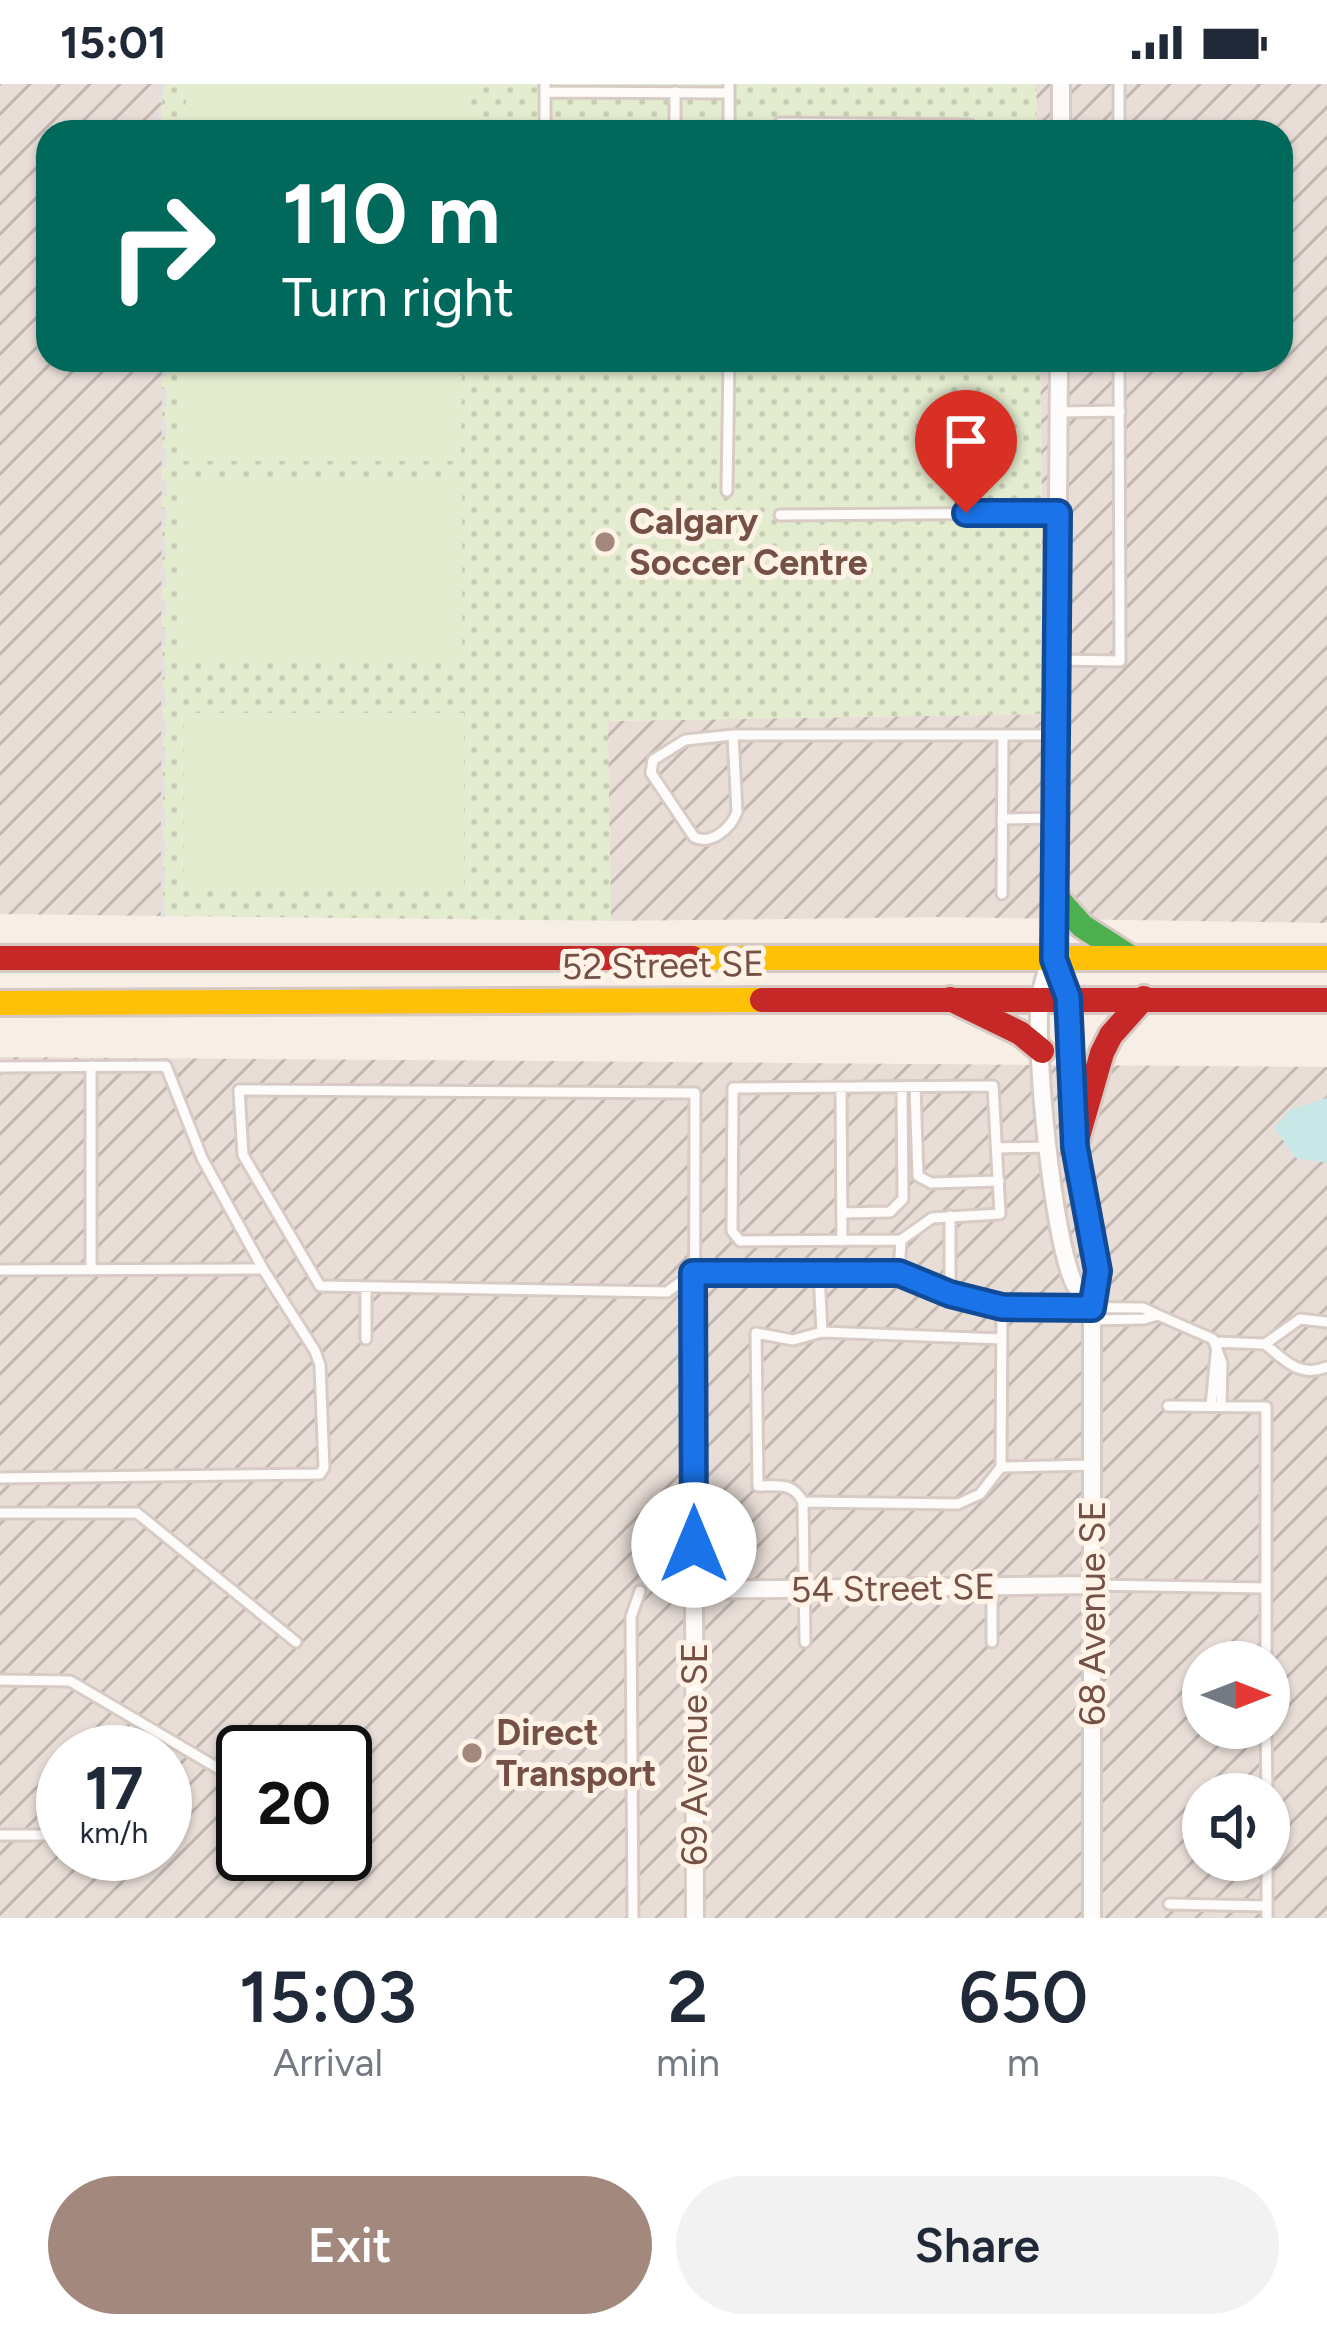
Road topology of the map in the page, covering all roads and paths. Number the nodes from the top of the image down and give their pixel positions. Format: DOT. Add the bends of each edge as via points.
graph roads {
  1 [pos="1061,84"];
  2 [pos="1118,84"];
  3 [pos="545,88"];
  4 [pos="729,88"];
  5 [pos="675,92"];
  6 [pos="544,120"];
  7 [pos="675,120"];
  8 [pos="729,120"];
  9 [pos="1061,120"];
  10 [pos="1118,120"];
  11 [pos="729,372"];
  12 [pos="1059,372"];
  13 [pos="1119,372"];
  14 [pos="1120,411"];
  15 [pos="1059,412"];
  16 [pos="727,491"];
  17 [pos="1058,513"];
  18 [pos="779,515"];
  19 [pos="1057,660"];
  20 [pos="1003,735"];
  21 [pos="1058,735"];
  22 [pos="733,736"];
  23 [pos="1057,818"];
  24 [pos="1002,819"];
  25 [pos="1002,894"];
  26 [pos="1056,897"];
  27 [pos="0,958"];
  28 [pos="1132,958"];
  29 [pos="1327,958"];
  30 [pos="1054,959"];
  31 [pos="1040,996"];
  32 [pos="1068,997"];
  33 [pos="948,998"];
  34 [pos="1144,998"];
  35 [pos="1327,1000"];
  36 [pos="0,1004"];
  37 [pos="1042,1051"];
  38 [pos="91,1066"];
  39 [pos="0,1067"];
  40 [pos="841,1087"];
  41 [pos="902,1087"];
  42 [pos="915,1087"];
  43 [pos="1048,1147"];
  44 [pos="1075,1147"];
  45 [pos="997,1148"];
  46 [pos="999,1181"];
  47 [pos="842,1213"];
  48 [pos="950,1216"];
  49 [pos="842,1240"];
  50 [pos="901,1240"];
  51 [pos="263,1269"];
  52 [pos="0,1270"];
  53 [pos="91,1270"];
  54 [pos="693,1273"];
  55 [pos="819,1273"];
  56 [pos="899,1273"];
  57 [pos="366,1287"];
  58 [pos="950,1294"];
  59 [pos="1002,1307"];
  60 [pos="1092,1314"];
  61 [pos="1327,1322"];
  62 [pos="822,1332"];
  63 [pos="366,1339"];
  64 [pos="1001,1339"];
  65 [pos="1216,1344"];
  66 [pos="1264,1344"];
  67 [pos="1327,1367"];
  68 [pos="1168,1406"];
  69 [pos="1216,1406"];
  70 [pos="1092,1465"];
  71 [pos="1001,1467"];
  72 [pos="0,1478"];
  73 [pos="803,1502"];
  74 [pos="0,1513"];
  75 [pos="1092,1585"];
  76 [pos="992,1586"];
  77 [pos="1266,1588"];
  78 [pos="806,1589"];
  79 [pos="694,1590"];
  80 [pos="640,1591"];
  81 [pos="1266,1641"];
  82 [pos="296,1642"];
  83 [pos="806,1642"];
  84 [pos="992,1642"];
  85 [pos="0,1680"];
  86 [pos="216,1767"];
  87 [pos="0,1835"];
  88 [pos="36,1835"];
  89 [pos="1267,1881"];
  90 [pos="1169,1904"];
  91 [pos="1267,1912"];
  92 [pos="633,1918"];
  93 [pos="694,1918"];
  94 [pos="1092,1918"];
  1 -- 9 [label="street"];
  2 -- 10 [label="lane"];
  3 -- 5 [label="lane"];
  3 -- 6 [label="lane"];
  4 -- 5 [label="lane"];
  4 -- 8 [label="lane"];
  5 -- 7 [label="lane"];
  11 -- 16 [label="lane"];
  12 -- 15 [label="street, 68 Avenue SE"];
  13 -- 14 [label="lane"];
  14 -- 15 [label="lane"];
  14 -- 19 [label="lane" via="1120,661"];
  15 -- 17 [label="street, 68 Avenue SE"];
  17 -- 18 [label="lane"];
  17 -- 19 [label="street, 68 Avenue SE"];
  19 -- 21 [label="street, 68 Avenue SE"];
  20 -- 21 [label="lane"];
  20 -- 22 [label="lane"];
  20 -- 24 [label="lane"];
  21 -- 23 [label="street, 68 Avenue SE"];
  22 -- 22 [label="lane" via="685,740 650,766 702,841 737,812"];
  23 -- 24 [label="lane"];
  23 -- 26 [label="street, 68 Avenue SE"];
  24 -- 25 [label="lane"];
  26 -- 28 [label="main road" via="1082,926"];
  26 -- 30 [label="street, 68 Avenue SE"];
  27 -- 30 [label="main road, 52 Street SE"];
  28 -- 29 [label="main road, 52 Street SE"];
  28 -- 30 [label="main road, 52 Street SE"];
  30 -- 31 [label="street, 68 Avenue SE"];
  30 -- 32 [label="street, 68 Avenue SE"];
  31 -- 32 [label="main road, 52 Street SE"];
  31 -- 33 [label="main road, 52 Street SE"];
  31 -- 37 [label="street, 68 Avenue SE"];
  32 -- 34 [label="main road, 52 Street SE"];
  32 -- 44 [label="street, 68 Avenue SE"];
  33 -- 36 [label="main road, 52 Street SE"];
  33 -- 37 [label="main road" via="1018,1028"];
  34 -- 35 [label="main road, 52 Street SE"];
  34 -- 44 [label="main road" via="1102,1053"];
  37 -- 43 [label="street, 68 Avenue SE"];
  38 -- 39 [label="lane"];
  38 -- 51 [label="lane" via="166,1066 202,1158"];
  38 -- 53 [label="lane"];
  40 -- 41 [label="lane"];
  40 -- 47 [label="lane"];
  40 -- 49 [label="lane" via="733,1088 732,1231 740,1241"];
  41 -- 42 [label="lane"];
  41 -- 47 [label="lane" via="903,1199 890,1212"];
  42 -- 45 [label="lane" via="994,1086"];
  42 -- 46 [label="lane" via="918,1177"];
  43 -- 45 [label="lane"];
  43 -- 60 [label="street, 68 Avenue SE" via="1073,1282"];
  44 -- 60 [label="street, 68 Avenue SE" via="1098,1271"];
  45 -- 46 [label="lane"];
  46 -- 48 [label="lane" via="1000,1214"];
  47 -- 49 [label="lane"];
  48 -- 50 [label="lane" via="932,1218"];
  48 -- 58 [label="lane"];
  49 -- 50 [label="lane"];
  50 -- 56 [label="lane"];
  51 -- 53 [label="lane"];
  51 -- 72 [label="lane" via="320,1366 320,1474"];
  52 -- 53 [label="lane"];
  54 -- 55 [label="lane"];
  54 -- 57 [label="lane" via="667,1292"];
  54 -- 57 [label="lane" via="695,1093 239,1090 243,1155 320,1286"];
  54 -- 79 [label="lane"];
  55 -- 56 [label="lane"];
  55 -- 62 [label="lane"];
  56 -- 58 [label="lane"];
  57 -- 63 [label="lane"];
  58 -- 59 [label="lane"];
  59 -- 60 [label="lane"];
  59 -- 64 [label="lane"];
  60 -- 65 [label="lane" via="1143,1308"];
  60 -- 70 [label="street, 68 Avenue SE"];
  61 -- 66 [label="lane" via="1300,1319"];
  62 -- 64 [label="lane"];
  62 -- 73 [label="lane" via="793,1340 756,1333 758,1486 787,1486"];
  64 -- 71 [label="lane"];
  65 -- 66 [label="lane"];
  65 -- 69 [label="lane"];
  66 -- 67 [label="lane" via="1307,1372"];
  68 -- 69 [label="lane"];
  69 -- 77 [label="lane" via="1266,1407"];
  70 -- 71 [label="lane"];
  70 -- 75 [label="street, 68 Avenue SE"];
  71 -- 73 [label="lane" via="980,1494 958,1504"];
  73 -- 78 [label="lane"];
  74 -- 82 [label="lane" via="137,1514"];
  75 -- 76 [label="street, 54 Street SE"];
  75 -- 77 [label="lane"];
  75 -- 94 [label="street, 68 Avenue SE"];
  76 -- 78 [label="street, 54 Street SE"];
  76 -- 84 [label="lane"];
  77 -- 81 [label="lane"];
  78 -- 79 [label="street, 54 Street SE"];
  78 -- 83 [label="lane"];
  79 -- 93 [label="street, 69 Avenue SE"];
  80 -- 92 [label="lane" via="631,1617"];
  85 -- 86 [label="lane" via="70,1681"];
  87 -- 88 [label="lane"];
  89 -- 91 [label="lane"];
  90 -- 91 [label="lane"];
}
